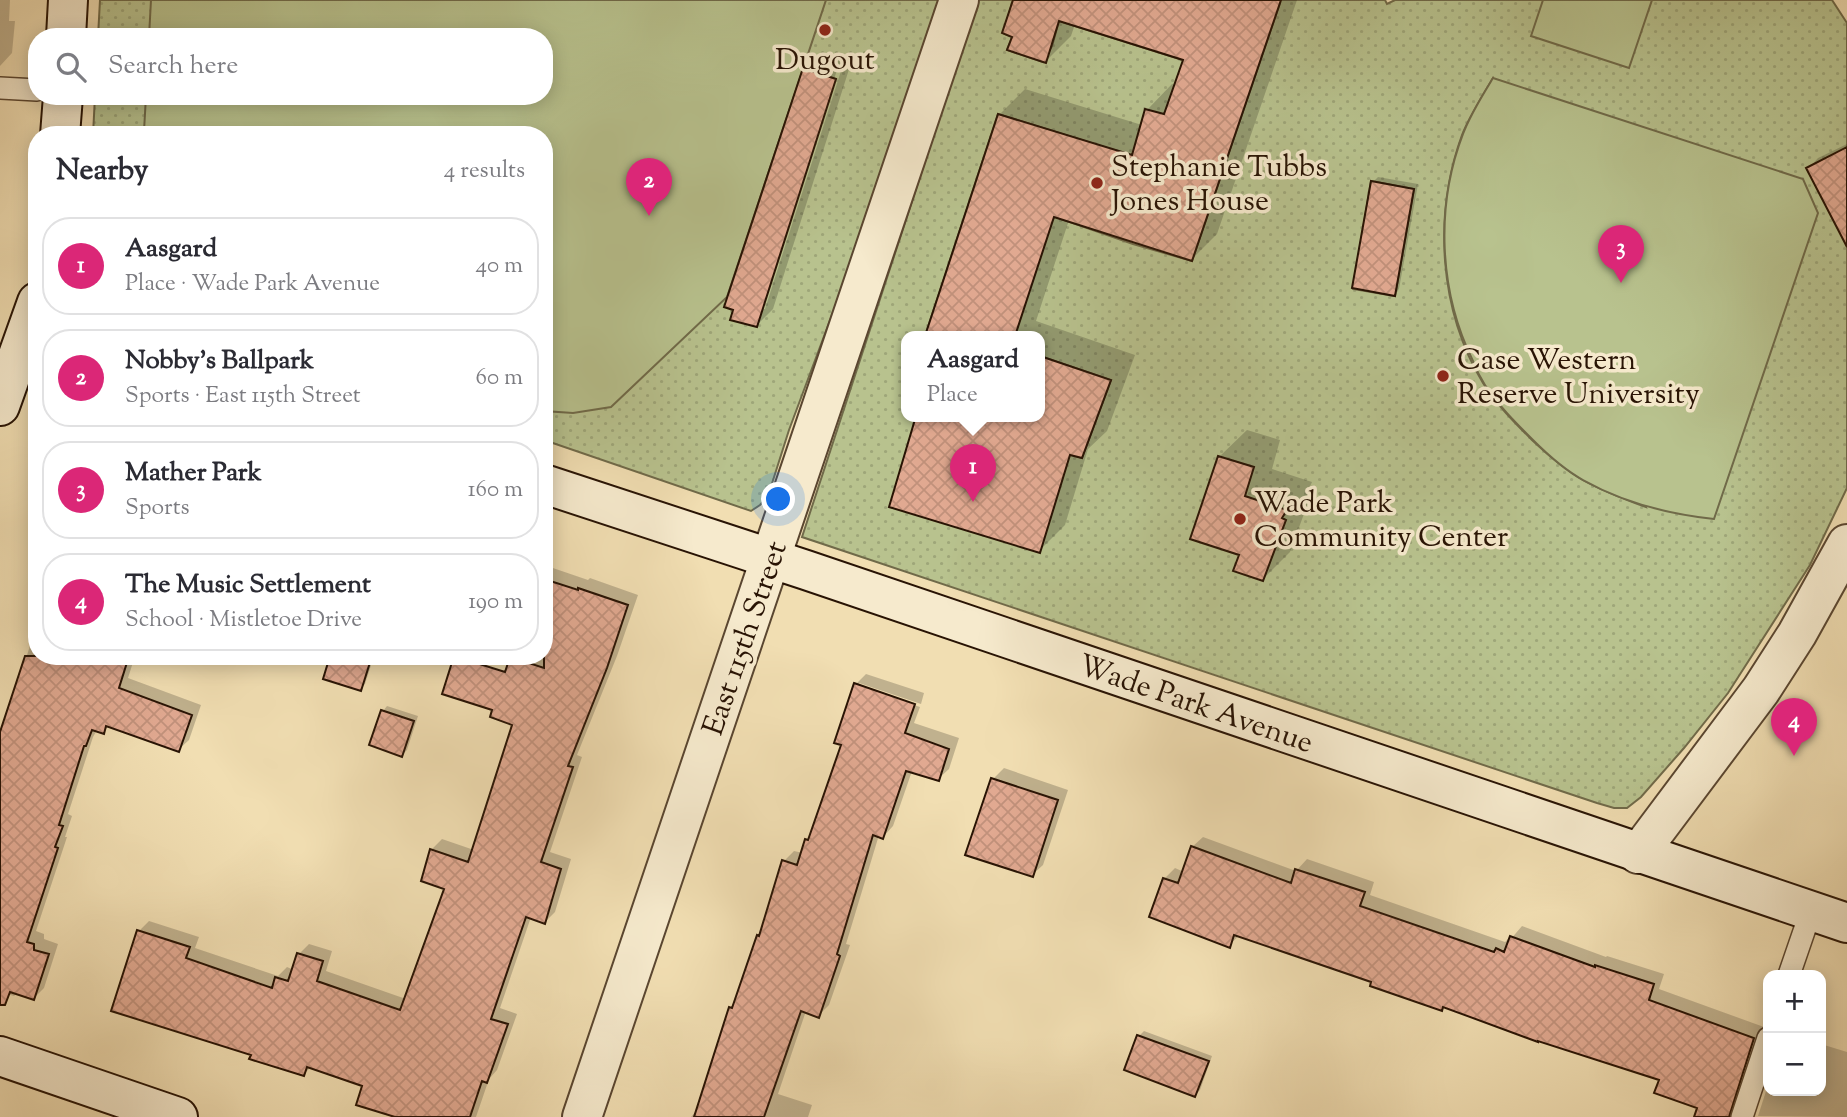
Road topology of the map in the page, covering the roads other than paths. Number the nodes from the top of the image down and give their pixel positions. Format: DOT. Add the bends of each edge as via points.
graph roads {
  1 [pos="68,0"];
  2 [pos="959,0"];
  3 [pos="66,28"];
  4 [pos="0,88"];
  5 [pos="28,90"];
  6 [pos="62,105"];
  7 [pos="61,126"];
  8 [pos="28,331"];
  9 [pos="0,406"];
  10 [pos="553,487"];
  11 [pos="1847,544"];
  12 [pos="770,558"];
  13 [pos="1639,854"];
  14 [pos="1811,911"];
  15 [pos="1847,923"];
  16 [pos="1791,970"];
  17 [pos="1763,1053"];
  18 [pos="0,1056"];
  19 [pos="115,1107"];
  20 [pos="178,1117"];
  21 [pos="582,1117"];
  22 [pos="1742,1117"];
  1 -- 3 [label="street"];
  2 -- 12 [label="street, East 115th Street"];
  4 -- 5 [label="lane"];
  6 -- 7 [label="street"];
  8 -- 9 [label="street"];
  10 -- 12 [label="street, Wade Park Avenue"];
  11 -- 13 [label="street" via="1768,680"];
  12 -- 13 [label="street, Wade Park Avenue"];
  12 -- 21 [label="street, East 115th Street"];
  13 -- 14 [label="street, Wade Park Avenue"];
  14 -- 15 [label="street, Wade Park Avenue"];
  14 -- 16 [label="lane"];
  17 -- 22 [label="lane"];
  18 -- 19 [label="street"];
  19 -- 20 [label="street"];
}
